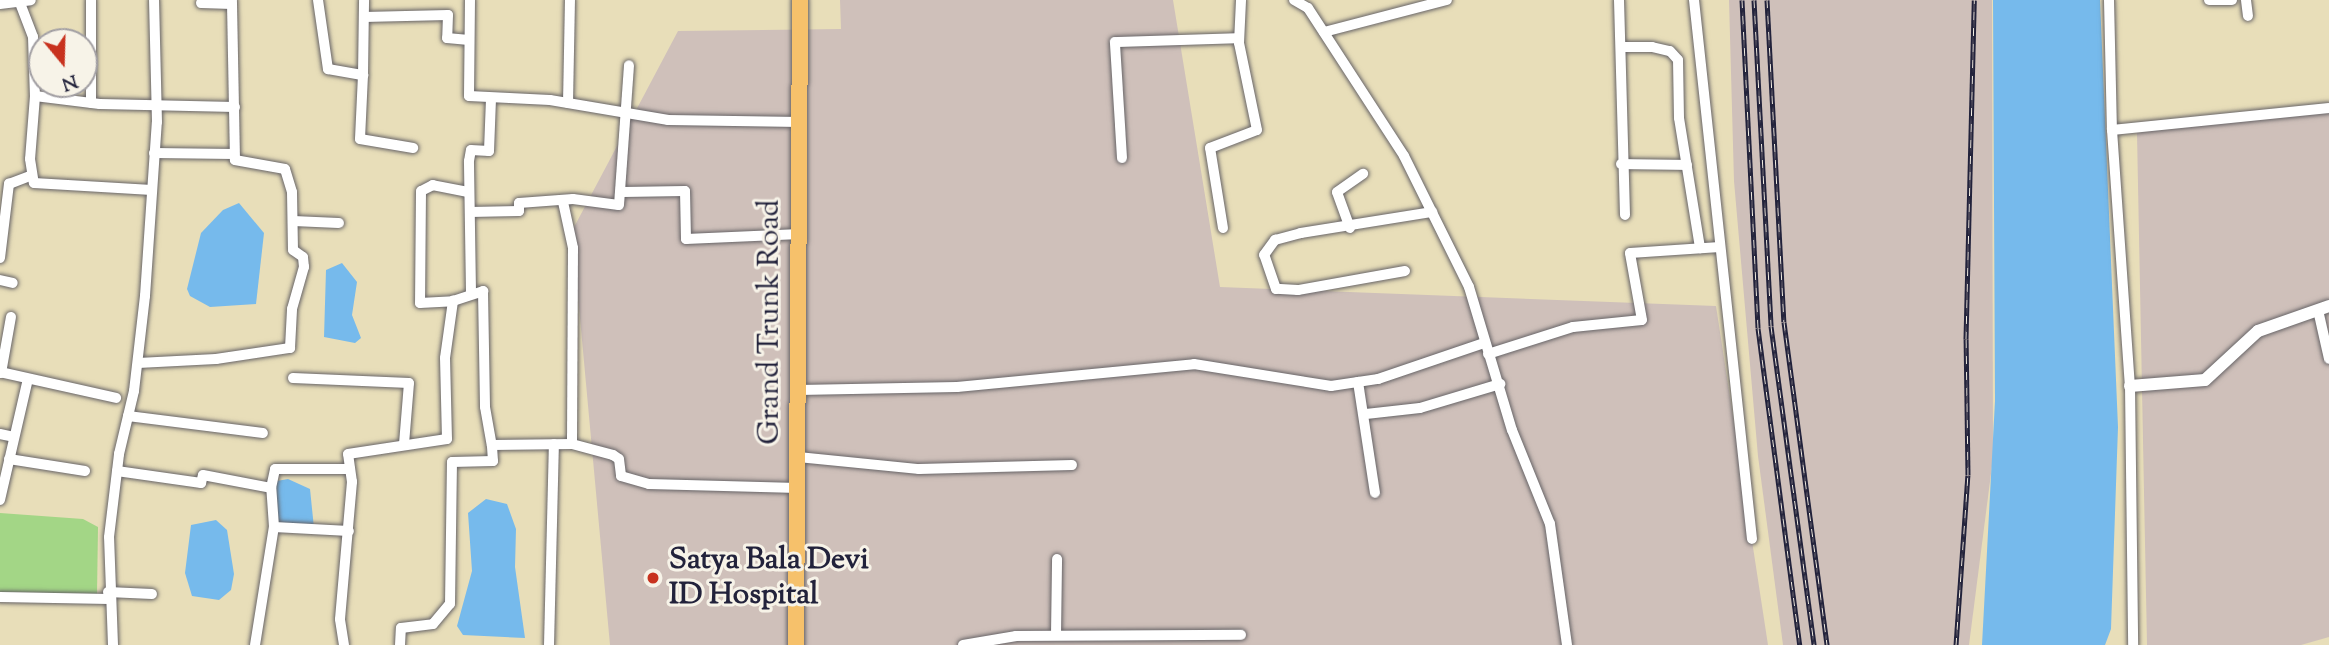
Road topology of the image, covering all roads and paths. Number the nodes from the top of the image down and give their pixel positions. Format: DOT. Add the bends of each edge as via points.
graph roads {
  1 [pos="91,0"];
  2 [pos="154,0"];
  3 [pos="318,0"];
  4 [pos="364,0"];
  5 [pos="470,0"];
  6 [pos="570,0"];
  7 [pos="800,0"];
  8 [pos="1241,0"];
  9 [pos="1294,0"];
  10 [pos="1447,0"];
  11 [pos="1619,0"];
  12 [pos="1694,0"];
  13 [pos="2109,0"];
  14 [pos="2208,0"];
  15 [pos="2232,0"];
  16 [pos="2246,0"];
  17 [pos="26,1"];
  18 [pos="232,2"];
  19 [pos="201,3"];
  20 [pos="0,4"];
  21 [pos="2248,16"];
  22 [pos="364,17"];
  23 [pos="31,28"];
  24 [pos="1324,32"];
  25 [pos="1239,38"];
  26 [pos="469,40"];
  27 [pos="1621,47"];
  28 [pos="629,65"];
  29 [pos="363,75"];
  30 [pos="35,98"];
  31 [pos="51,98"];
  32 [pos="491,98"];
  33 [pos="156,102"];
  34 [pos="91,103"];
  35 [pos="568,103"];
  36 [pos="235,107"];
  37 [pos="2329,108"];
  38 [pos="625,114"];
  39 [pos="800,122"];
  40 [pos="2112,130"];
  41 [pos="413,148"];
  42 [pos="154,153"];
  43 [pos="234,154"];
  44 [pos="1122,158"];
  45 [pos="1621,164"];
  46 [pos="1687,165"];
  47 [pos="1363,174"];
  48 [pos="30,176"];
  49 [pos="152,190"];
  50 [pos="468,192"];
  51 [pos="623,192"];
  52 [pos="563,202"];
  53 [pos="470,212"];
  54 [pos="1432,212"];
  55 [pos="1625,215"];
  56 [pos="293,222"];
  57 [pos="338,223"];
  58 [pos="1223,228"];
  59 [pos="1350,228"];
  60 [pos="800,234"];
  61 [pos="1720,247"];
  62 [pos="1700,248"];
  63 [pos="0,258"];
  64 [pos="1405,271"];
  65 [pos="0,280"];
  66 [pos="13,283"];
  67 [pos="471,292"];
  68 [pos="453,301"];
  69 [pos="2324,308"];
  70 [pos="11,317"];
  71 [pos="1486,349"];
  72 [pos="2329,359"];
  73 [pos="138,363"];
  74 [pos="1,372"];
  75 [pos="293,378"];
  76 [pos="28,379"];
  77 [pos="1358,382"];
  78 [pos="1500,384"];
  79 [pos="2130,386"];
  80 [pos="799,390"];
  81 [pos="117,398"];
  82 [pos="1366,414"];
  83 [pos="128,416"];
  84 [pos="263,433"];
  85 [pos="0,434"];
  86 [pos="14,437"];
  87 [pos="404,444"];
  88 [pos="554,444"];
  89 [pos="572,444"];
  90 [pos="492,445"];
  91 [pos="798,457"];
  92 [pos="9,459"];
  93 [pos="1072,466"];
  94 [pos="350,469"];
  95 [pos="85,471"];
  96 [pos="117,471"];
  97 [pos="271,488"];
  98 [pos="798,488"];
  99 [pos="1375,493"];
  100 [pos="0,500"];
  101 [pos="274,527"];
  102 [pos="349,531"];
  103 [pos="1752,539"];
  104 [pos="1057,559"];
  105 [pos="152,594"];
  106 [pos="109,595"];
  107 [pos="0,597"];
  108 [pos="1056,635"];
  109 [pos="1241,635"];
  110 [pos="1032,640"];
  111 [pos="113,645"];
  112 [pos="255,645"];
  113 [pos="344,645"];
  114 [pos="400,645"];
  115 [pos="549,645"];
  116 [pos="796,645"];
  117 [pos="963,645"];
  118 [pos="1567,645"];
  119 [pos="2133,645"];
  1 -- 34 [label="street"];
  2 -- 33 [label="street"];
  3 -- 29 [label="street" via="328,69"];
  4 -- 22 [label="street"];
  5 -- 26 [label="street"];
  6 -- 35 [label="street"];
  7 -- 39 [label="main road, Grand Trunk Road"];
  8 -- 25 [label="street"];
  9 -- 24 [label="street" via="1308,8"];
  10 -- 24 [label="street"];
  11 -- 27 [label="street"];
  12 -- 61 [label="street"];
  13 -- 40 [label="street"];
  14 -- 15 [label="street"];
  16 -- 21 [label="street"];
  17 -- 20 [label="street"];
  17 -- 23 [label="street"];
  18 -- 19 [label="street"];
  18 -- 36 [label="street"];
  22 -- 26 [label="street" via="448,15 447,38"];
  22 -- 29 [label="street"];
  24 -- 54 [label="street" via="1405,156"];
  25 -- 44 [label="street" via="1115,42"];
  25 -- 58 [label="street" via="1257,130 1210,148"];
  26 -- 32 [label="street" via="469,96"];
  27 -- 45 [label="street"];
  27 -- 46 [label="street" via="1670,51 1678,60 1679,118"];
  28 -- 38 [label="street"];
  29 -- 41 [label="street" via="360,139"];
  30 -- 48 [label="street"];
  31 -- 34 [label="street"];
  32 -- 35 [label="street"];
  32 -- 50 [label="street" via="489,150 471,150"];
  33 -- 34 [label="street"];
  33 -- 36 [label="street"];
  33 -- 42 [label="street"];
  35 -- 38 [label="street"];
  36 -- 43 [label="street"];
  37 -- 40 [label="street"];
  38 -- 39 [label="street" via="668,120"];
  38 -- 51 [label="street"];
  39 -- 60 [label="main road, Grand Trunk Road"];
  40 -- 79 [label="street"];
  42 -- 43 [label="street"];
  42 -- 49 [label="street"];
  43 -- 56 [label="street" via="242,164 285,169"];
  45 -- 46 [label="street"];
  45 -- 55 [label="street"];
  46 -- 62 [label="street"];
  47 -- 59 [label="street" via="1337,192"];
  48 -- 49 [label="street" via="43,185"];
  48 -- 63 [label="street" via="9,184"];
  49 -- 73 [label="street"];
  50 -- 53 [label="street"];
  50 -- 68 [label="street" via="433,185 421,191 420,303"];
  51 -- 52 [label="street" via="619,205"];
  51 -- 60 [label="street" via="685,191 686,239"];
  52 -- 53 [label="street" via="519,203 519,211"];
  52 -- 89 [label="street" via="573,248"];
  53 -- 67 [label="street"];
  54 -- 59 [label="street"];
  54 -- 71 [label="street" via="1469,287"];
  56 -- 57 [label="street"];
  56 -- 73 [label="street" via="293,250 303,257 304,267 292,309 290,348 216,359"];
  59 -- 64 [label="street" via="1275,240 1264,256 1276,289 1298,290"];
  60 -- 80 [label="main road, Grand Trunk Road"];
  61 -- 62 [label="street"];
  61 -- 103 [label="street"];
  62 -- 71 [label="street" via="1630,253 1642,320 1573,327"];
  65 -- 66 [label="street"];
  67 -- 68 [label="street"];
  67 -- 90 [label="street" via="483,291 485,407"];
  68 -- 87 [label="street" via="444,358 447,439"];
  69 -- 72 [label="street"];
  69 -- 79 [label="street" via="2258,331 2206,380"];
  70 -- 74 [label="street"];
  71 -- 77 [label="street"];
  71 -- 78 [label="street"];
  73 -- 83 [label="street"];
  74 -- 76 [label="street"];
  75 -- 87 [label="street" via="409,383"];
  76 -- 81 [label="street"];
  76 -- 86 [label="street"];
  77 -- 80 [label="street" via="1331,386 1195,364 957,387"];
  77 -- 82 [label="street"];
  78 -- 82 [label="street" via="1420,408"];
  78 -- 118 [label="street" via="1512,429 1550,524"];
  79 -- 119 [label="street"];
  80 -- 91 [label="main road, Grand Trunk Road"];
  82 -- 99 [label="street"];
  83 -- 84 [label="street"];
  83 -- 96 [label="street"];
  85 -- 86 [label="street"];
  86 -- 92 [label="street"];
  87 -- 94 [label="street" via="350,452"];
  88 -- 89 [label="street"];
  88 -- 90 [label="street"];
  88 -- 115 [label="street"];
  89 -- 98 [label="street" via="613,455 627,480"];
  90 -- 114 [label="street" via="493,461 452,462 450,604 433,624 401,628"];
  91 -- 93 [label="street" via="919,469"];
  91 -- 98 [label="main road, Grand Trunk Road"];
  92 -- 95 [label="street"];
  92 -- 100 [label="street"];
  94 -- 97 [label="street" via="275,469"];
  94 -- 102 [label="street"];
  96 -- 97 [label="street" via="201,483 203,475"];
  96 -- 106 [label="street" via="109,537"];
  97 -- 101 [label="street"];
  98 -- 116 [label="main road, Grand Trunk Road"];
  101 -- 102 [label="street"];
  101 -- 112 [label="street"];
  102 -- 113 [label="street" via="340,619"];
  104 -- 108 [label="street"];
  105 -- 106 [label="street"];
  106 -- 107 [label="street"];
  106 -- 111 [label="street"];
  108 -- 109 [label="street" via="1128,639"];
  108 -- 110 [label="street"];
  110 -- 117 [label="street"];
}
